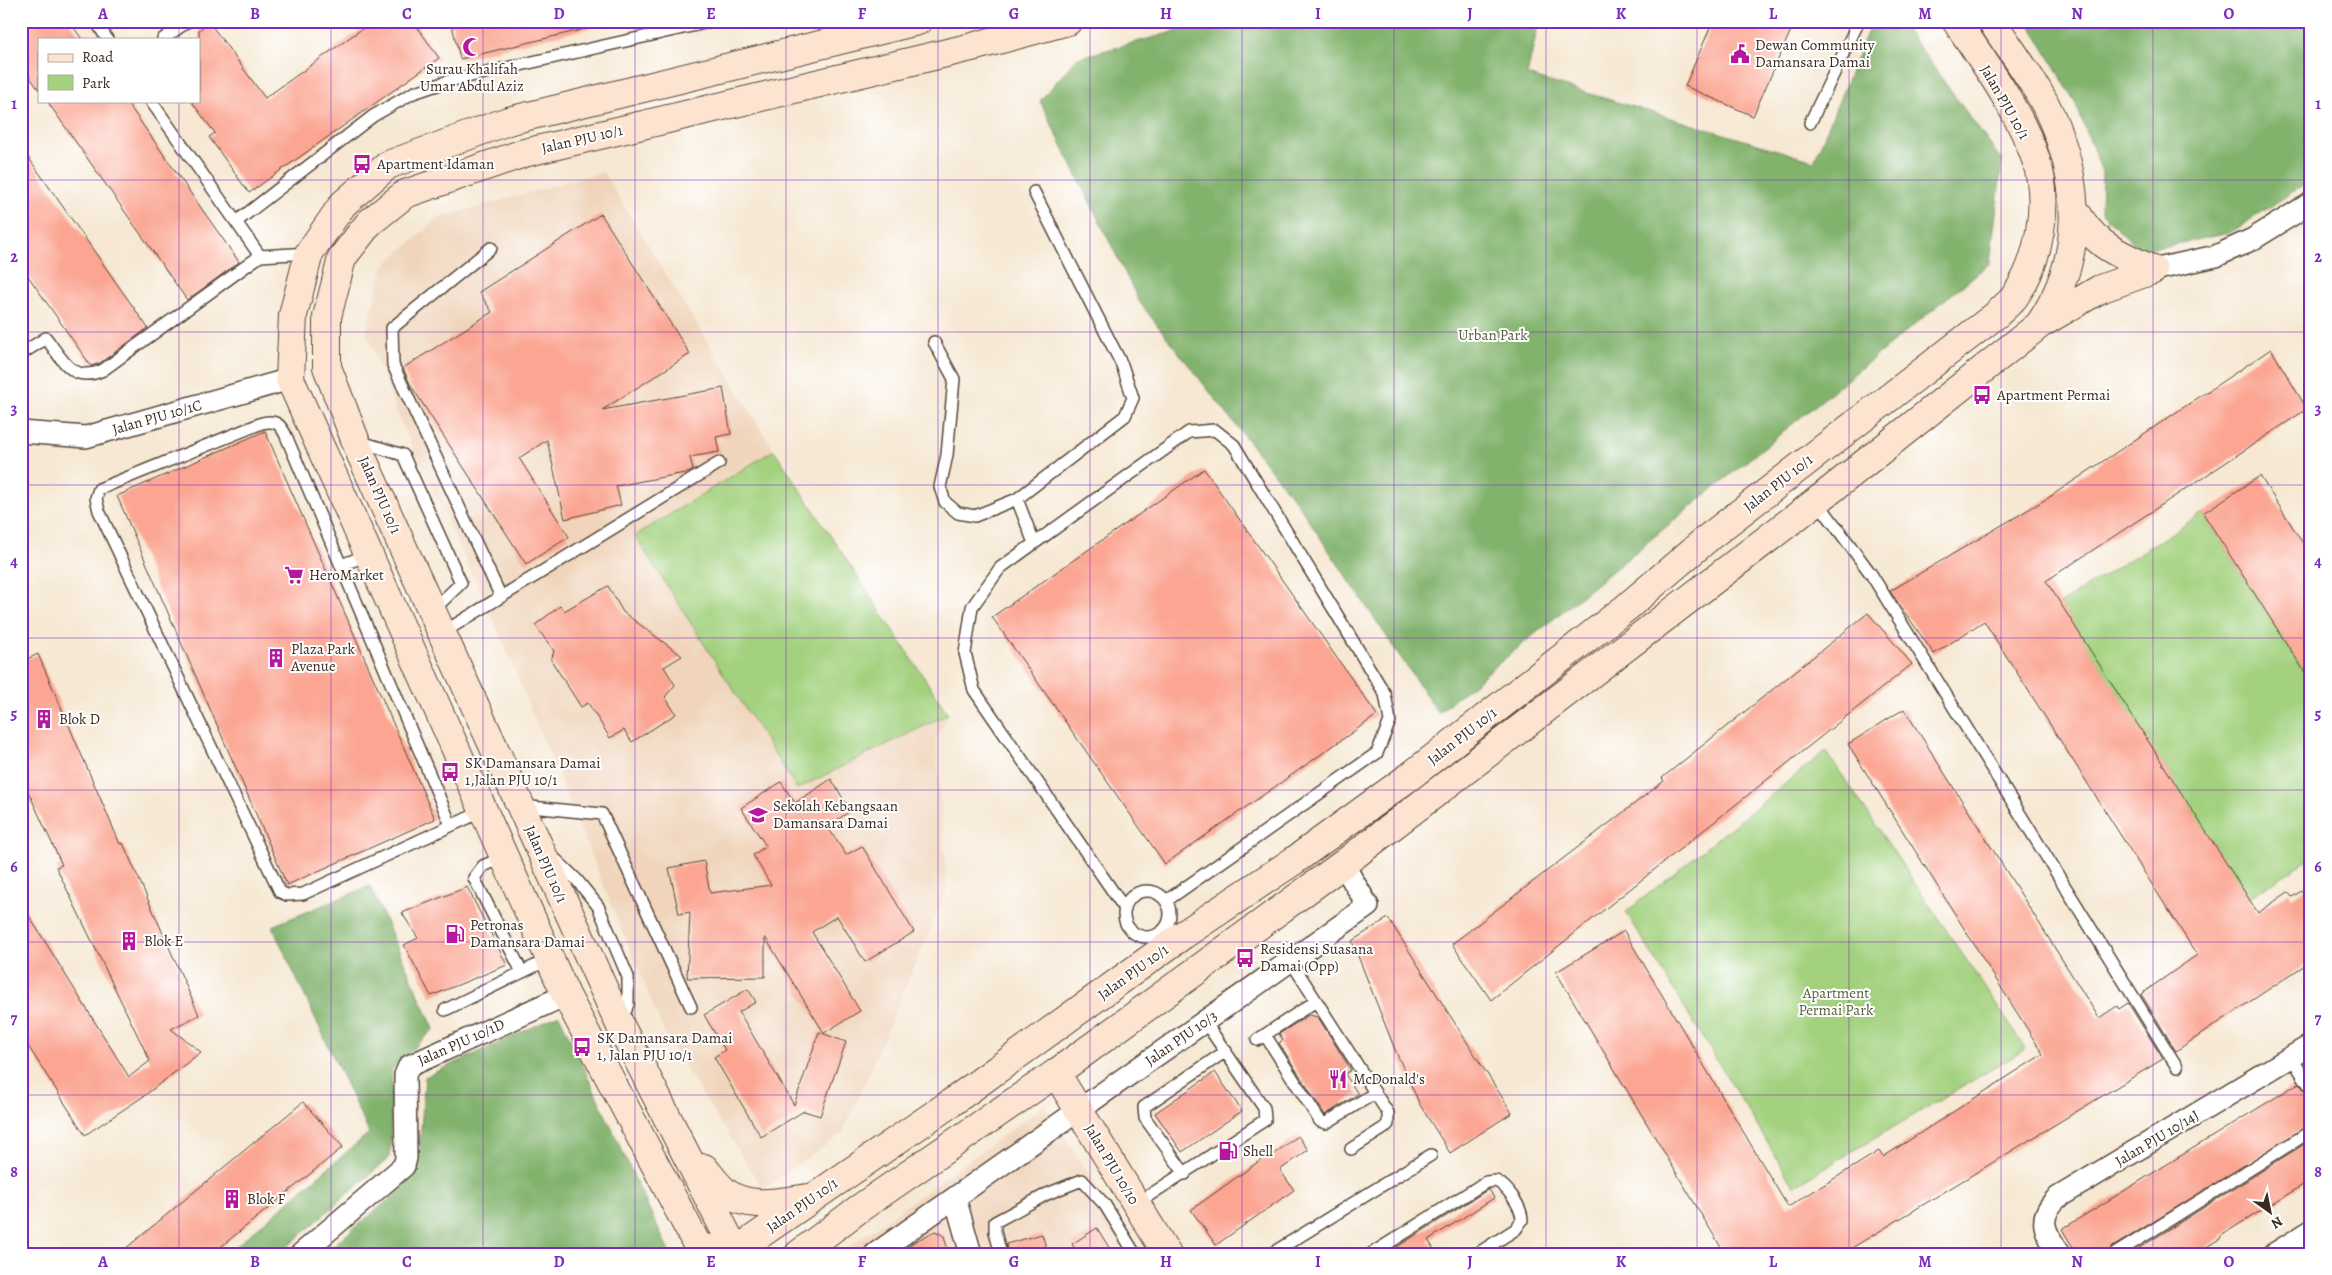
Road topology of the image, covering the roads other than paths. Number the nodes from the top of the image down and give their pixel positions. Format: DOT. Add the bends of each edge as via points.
graph roads {
  1 [pos="96,21"];
  2 [pos="188,21"];
  3 [pos="714,21"];
  4 [pos="918,21"];
  5 [pos="1068,21"];
  6 [pos="1859,21"];
  7 [pos="1992,21"];
  8 [pos="1958,24"];
  9 [pos="106,38"];
  10 [pos="163,38"];
  11 [pos="641,88"];
  12 [pos="748,100"];
  13 [pos="152,102"];
  14 [pos="2048,111"];
  15 [pos="1810,123"];
  16 [pos="1034,192"];
  17 [pos="2311,203"];
  18 [pos="2075,210"];
  19 [pos="236,222"];
  20 [pos="491,248"];
  21 [pos="309,253"];
  22 [pos="260,256"];
  23 [pos="2153,270"];
  24 [pos="2039,325"];
  25 [pos="934,342"];
  26 [pos="21,354"];
  27 [pos="290,379"];
  28 [pos="21,432"];
  29 [pos="356,441"];
  30 [pos="719,463"];
  31 [pos="1017,499"];
  32 [pos="1817,501"];
  33 [pos="1034,543"];
  34 [pos="368,555"];
  35 [pos="341,566"];
  36 [pos="501,597"];
  37 [pos="1628,607"];
  38 [pos="437,622"];
  39 [pos="520,805"];
  40 [pos="483,811"];
  41 [pos="451,825"];
  42 [pos="534,838"];
  43 [pos="504,856"];
  44 [pos="1343,864"];
  45 [pos="1166,901"];
  46 [pos="1125,909"];
  47 [pos="574,925"];
  48 [pos="1177,925"];
  49 [pos="1136,934"];
  50 [pos="549,959"];
  51 [pos="1152,959"];
  52 [pos="1290,960"];
  53 [pos="522,972"];
  54 [pos="566,995"];
  55 [pos="1316,1002"];
  56 [pos="691,1007"];
  57 [pos="445,1010"];
  58 [pos="1205,1022"];
  59 [pos="621,1027"];
  60 [pos="2311,1045"];
  61 [pos="1226,1051"];
  62 [pos="2291,1057"];
  63 [pos="2177,1067"];
  64 [pos="1056,1073"];
  65 [pos="2311,1088"];
  66 [pos="1375,1093"];
  67 [pos="948,1105"];
  68 [pos="1079,1110"];
  69 [pos="2311,1130"];
  70 [pos="683,1144"];
  71 [pos="1351,1149"];
  72 [pos="1431,1155"];
  73 [pos="1185,1174"];
  74 [pos="890,1188"];
  75 [pos="814,1198"];
  76 [pos="955,1198"];
  77 [pos="1136,1204"];
  78 [pos="2311,1231"];
  79 [pos="700,1250"];
  80 [pos="737,1252"];
  81 [pos="881,1252"];
  82 [pos="301,1254"];
  83 [pos="800,1254"];
  84 [pos="971,1254"];
  85 [pos="1001,1254"];
  86 [pos="1135,1254"];
  87 [pos="1167,1254"];
  88 [pos="1271,1254"];
  89 [pos="1371,1254"];
  90 [pos="1477,1254"];
  91 [pos="2060,1254"];
  92 [pos="2115,1254"];
  93 [pos="2274,1254"];
  1 -- 9 [label="lane"];
  2 -- 10 [label="lane"];
  3 -- 19 [label="lane" via="450,81 413,93 373,116"];
  4 -- 11 [label="street"];
  5 -- 12 [label="street, Jalan PJU 10/1"];
  6 -- 15 [label="lane"];
  7 -- 14 [label="street, Jalan PJU 10/1"];
  8 -- 14 [label="street"];
  8 -- 37 [label="street, Jalan PJU 10/1" via="2022,125 2037,161 2042,207 2039,243 2015,296 1996,315 1709,537"];
  11 -- 12 [label="street"];
  11 -- 21 [label="street" via="508,120 388,164 343,204"];
  12 -- 29 [label="street, Jalan PJU 10/1" via="524,153 406,194 369,223 342,258 327,317 327,367"];
  13 -- 19 [label="lane"];
  14 -- 18 [label="street, Jalan PJU 10/1" via="2064,154"];
  16 -- 31 [label="lane" via="1122,365 1133,398 1125,416"];
  17 -- 23 [label="street" via="2253,239 2216,256"];
  18 -- 23 [label="street" via="2084,228 2098,242"];
  18 -- 24 [label="street, Jalan PJU 10/1" via="2064,275 2054,303"];
  19 -- 22 [label="lane"];
  20 -- 36 [label="lane" via="392,328 393,366"];
  21 -- 22 [label="lane"];
  21 -- 27 [label="street" via="293,316"];
  22 -- 26 [label="lane" via="103,370 85,376 70,369 46,338"];
  23 -- 24 [label="street" via="2100,289"];
  24 -- 32 [label="street, Jalan PJU 10/1"];
  25 -- 31 [label="lane" via="954,379 947,455 940,486 945,502 958,513 975,516"];
  27 -- 28 [label="street, Jalan PJU 10/1C" via="86,438"];
  27 -- 34 [label="street"];
  29 -- 38 [label="street, Jalan PJU 10/1"];
  29 -- 38 [label="lane" via="404,455 461,583"];
  30 -- 36 [label="lane"];
  31 -- 33 [label="lane"];
  32 -- 37 [label="street" via="1799,503 1757,517"];
  32 -- 44 [label="street, Jalan PJU 10/1"];
  32 -- 63 [label="lane" via="1870,574"];
  33 -- 45 [label="lane" via="1189,432 1215,430 1234,445 1385,694 1390,721 1377,753"];
  33 -- 46 [label="lane" via="1000,568 972,607 966,653 974,690"];
  34 -- 35 [label="lane"];
  34 -- 40 [label="street"];
  35 -- 41 [label="lane"];
  35 -- 41 [label="lane" via="283,428 272,421 99,489 96,498 98,511 280,892 303,894"];
  36 -- 38 [label="lane"];
  37 -- 48 [label="street, Jalan PJU 10/1" via="1409,777 1295,860"];
  38 -- 39 [label="street, Jalan PJU 10/1"];
  39 -- 42 [label="street, Jalan PJU 10/1"];
  39 -- 56 [label="lane" via="602,814"];
  40 -- 41 [label="lane"];
  40 -- 43 [label="street"];
  42 -- 47 [label="street, Jalan PJU 10/1"];
  42 -- 59 [label="lane" via="598,906 628,977 628,1004"];
  43 -- 47 [label="street"];
  43 -- 50 [label="street"];
  43 -- 53 [label="lane" via="483,866 474,878"];
  44 -- 52 [label="street, Jalan PJU 10/3" via="1368,906"];
  44 -- 64 [label="street, Jalan PJU 10/1"];
  45 -- 46 [label="lane" via="1154,892 1140,892 1133,896"];
  45 -- 48 [label="lane"];
  46 -- 49 [label="lane" via="1126,924"];
  47 -- 59 [label="street, Jalan PJU 10/1"];
  48 -- 49 [label="lane" via="1151,937"];
  48 -- 51 [label="street, Jalan PJU 10/1"];
  49 -- 51 [label="lane"];
  50 -- 53 [label="lane"];
  50 -- 54 [label="street"];
  51 -- 67 [label="street, Jalan PJU 10/1"];
  52 -- 55 [label="lane"];
  52 -- 58 [label="street, Jalan PJU 10/3"];
  53 -- 57 [label="lane"];
  54 -- 79 [label="street"];
  54 -- 82 [label="street, Jalan PJU 10/1D" via="409,1066 405,1075 404,1166"];
  55 -- 66 [label="lane"];
  55 -- 66 [label="lane" via="1261,1038 1320,1122 1326,1123"];
  58 -- 61 [label="lane"];
  58 -- 68 [label="street, Jalan PJU 10/3"];
  59 -- 70 [label="street, Jalan PJU 10/1"];
  60 -- 62 [label="street, Jalan PJU 10/14J"];
  61 -- 73 [label="lane" via="1264,1108 1265,1120"];
  61 -- 73 [label="lane" via="1144,1107 1145,1118"];
  62 -- 65 [label="lane"];
  62 -- 91 [label="street, Jalan PJU 10/14J" via="2057,1198 2047,1209 2044,1220 2046,1234"];
  64 -- 68 [label="street, Jalan PJU 10/10"];
  64 -- 74 [label="street, Jalan PJU 10/1"];
  66 -- 71 [label="lane" via="1388,1113 1388,1124"];
  67 -- 74 [label="street" via="925,1136 897,1161"];
  67 -- 75 [label="street, Jalan PJU 10/1"];
  68 -- 76 [label="street, Jalan PJU 10/3"];
  68 -- 77 [label="street, Jalan PJU 10/10"];
  69 -- 92 [label="lane"];
  70 -- 75 [label="street" via="727,1193 740,1200 756,1204"];
  70 -- 80 [label="street, Jalan PJU 10/1"];
  72 -- 88 [label="lane"];
  73 -- 77 [label="lane"];
  74 -- 83 [label="street, Jalan PJU 10/1"];
  75 -- 80 [label="street, Jalan PJU 10/1"];
  76 -- 81 [label="street, Jalan PJU 10/3"];
  76 -- 84 [label="street"];
  77 -- 87 [label="street, Jalan PJU 10/10"];
  78 -- 93 [label="street"];
  79 -- 80 [label="street"];
  85 -- 86 [label="lane" via="994,1232 995,1222 1047,1194 1082,1180 1105,1205"];
  89 -- 90 [label="lane" via="1486,1182 1496,1180 1520,1210 1522,1220 1516,1229"];
}
